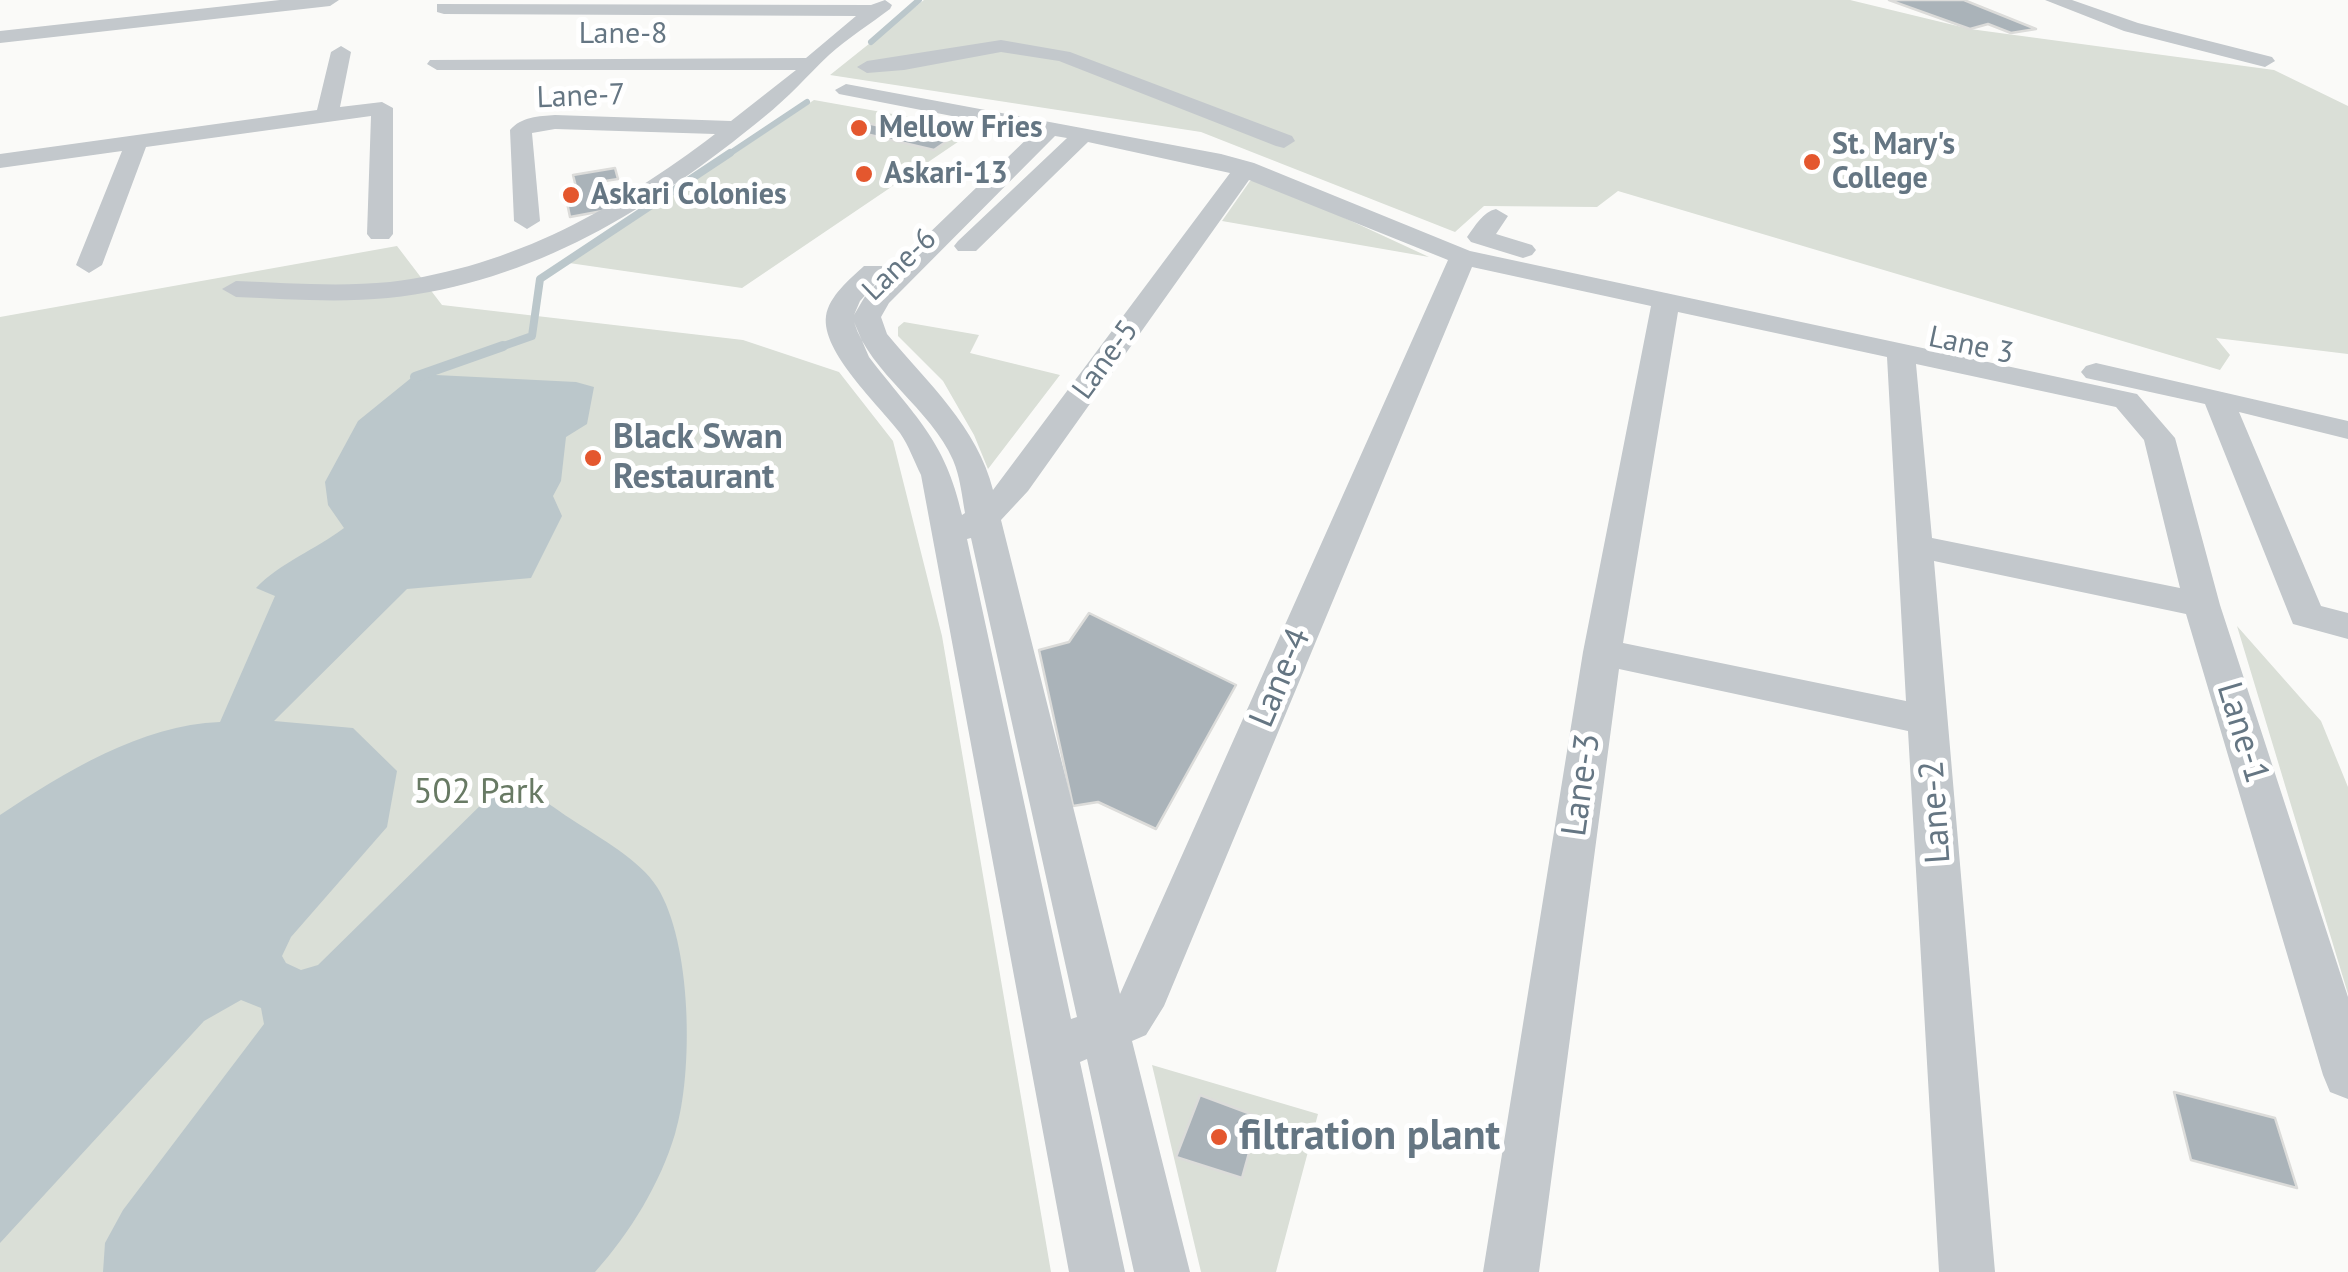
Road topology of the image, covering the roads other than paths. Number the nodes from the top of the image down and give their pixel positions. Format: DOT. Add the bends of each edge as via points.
graph roads {
  1 [pos="330,0"];
  2 [pos="2054,0"];
  3 [pos="881,6"];
  4 [pos="444,8"];
  5 [pos="0,37"];
  6 [pos="841,38"];
  7 [pos="342,52"];
  8 [pos="932,60"];
  9 [pos="2265,61"];
  10 [pos="437,64"];
  11 [pos="857,68"];
  12 [pos="908,70"];
  13 [pos="815,82"];
  14 [pos="892,98"];
  15 [pos="327,116"];
  16 [pos="744,122"];
  17 [pos="1054,130"];
  18 [pos="1284,141"];
  19 [pos="137,142"];
  20 [pos="0,162"];
  21 [pos="1246,168"];
  22 [pos="1496,216"];
  23 [pos="527,221"];
  24 [pos="380,234"];
  25 [pos="1463,258"];
  26 [pos="89,265"];
  27 [pos="236,290"];
  28 [pos="1666,300"];
  29 [pos="863,345"];
  30 [pos="1901,352"];
  31 [pos="2218,398"];
  32 [pos="2348,430"];
  33 [pos="985,517"];
  34 [pos="952,537"];
  35 [pos="1918,546"];
  36 [pos="2202,604"];
  37 [pos="2348,626"];
  38 [pos="1602,652"];
  39 [pos="1930,721"];
  40 [pos="1106,1030"];
  41 [pos="1052,1050"];
  42 [pos="2348,1075"];
  43 [pos="1097,1272"];
  44 [pos="1162,1272"];
  45 [pos="1511,1272"];
  46 [pos="1967,1272"];
  1 -- 5 [label="street"];
  2 -- 9 [label="street"];
  3 -- 4 [label="street"];
  3 -- 6 [label="street"];
  6 -- 11 [label="street"];
  6 -- 13 [label="street"];
  7 -- 15 [label="street"];
  8 -- 11 [label="street"];
  8 -- 12 [label="street"];
  8 -- 18 [label="street" via="1000,46 1050,53"];
  10 -- 13 [label="street, Lane-8"];
  11 -- 12 [label="street"];
  11 -- 13 [label="street"];
  11 -- 13 [label="street"];
  12 -- 14 [label="street" via="895,81"];
  13 -- 14 [label="street"];
  13 -- 16 [label="street"];
  14 -- 17 [label="street"];
  15 -- 19 [label="street"];
  15 -- 24 [label="street" via="382,108"];
  16 -- 23 [label="street, Lane-7" via="528,126 521,130"];
  16 -- 27 [label="street" via="607,220 512,264 390,290"];
  17 -- 21 [label="street"];
  17 -- 29 [label="street" via="848,299 841,330"];
  19 -- 20 [label="street"];
  19 -- 26 [label="street"];
  21 -- 25 [label="street"];
  21 -- 33 [label="street, Lane-5" via="1016,484"];
  22 -- 31 [label="street, Lane 3" via="1480,237"];
  25 -- 28 [label="street"];
  25 -- 40 [label="street, Lane-4" via="1140,1006"];
  28 -- 30 [label="street"];
  28 -- 38 [label="street, Lane-3"];
  29 -- 33 [label="street" via="946,422 970,461"];
  29 -- 34 [label="street" via="937,475"];
  30 -- 35 [label="street, Lane-2"];
  30 -- 36 [label="street, Lane-1" via="2126,400 2159,438"];
  31 -- 32 [label="street"];
  31 -- 37 [label="street" via="2306,615"];
  33 -- 34 [label="street, Lane-5"];
  33 -- 40 [label="street"];
  34 -- 41 [label="street"];
  35 -- 36 [label="street"];
  35 -- 39 [label="street, Lane-2"];
  36 -- 42 [label="street, Lane-1"];
  38 -- 39 [label="street"];
  38 -- 45 [label="street, Lane-3"];
  39 -- 46 [label="street, Lane-2"];
  40 -- 41 [label="street, Lane-4"];
  40 -- 44 [label="street"];
  41 -- 43 [label="street"];
}
